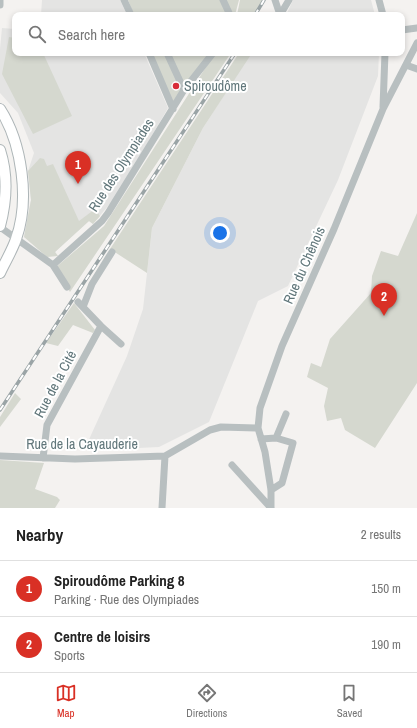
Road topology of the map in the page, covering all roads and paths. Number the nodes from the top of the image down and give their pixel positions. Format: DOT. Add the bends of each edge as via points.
graph roads {
  1 [pos="0,0"];
  2 [pos="124,0"];
  3 [pos="223,0"];
  4 [pos="276,0"];
  5 [pos="289,0"];
  6 [pos="379,0"];
  7 [pos="0,5"];
  8 [pos="130,12"];
  9 [pos="229,12"];
  10 [pos="382,12"];
  11 [pos="417,28"];
  12 [pos="405,30"];
  13 [pos="417,43"];
  14 [pos="150,56"];
  15 [pos="168,56"];
  16 [pos="210,56"];
  17 [pos="385,56"];
  18 [pos="406,65"];
  19 [pos="417,69"];
  20 [pos="184,90"];
  21 [pos="0,109"];
  22 [pos="173,109"];
  23 [pos="383,109"];
  24 [pos="0,150"];
  25 [pos="1,214"];
  26 [pos="0,226"];
  27 [pos="16,238"];
  28 [pos="112,252"];
  29 [pos="54,265"];
  30 [pos="0,272"];
  31 [pos="67,287"];
  32 [pos="101,326"];
  33 [pos="121,344"];
  34 [pos="286,414"];
  35 [pos="258,428"];
  36 [pos="276,438"];
  37 [pos="261,440"];
  38 [pos="0,456"];
  39 [pos="164,456"];
  40 [pos="43,458"];
  41 [pos="232,465"];
  42 [pos="271,490"];
  43 [pos="162,508"];
  44 [pos="272,508"];
  1 -- 7 [label="street"];
  2 -- 8 [label="street"];
  3 -- 9 [label="street"];
  4 -- 5 [label="street" via="279,12"];
  6 -- 10 [label="street"];
  11 -- 12 [label="street"];
  13 -- 18 [label="street, Rue du Chênois"];
  14 -- 22 [label="street"];
  15 -- 20 [label="street"];
  16 -- 20 [label="street, Rue des Olympiades"];
  17 -- 23 [label="street"];
  18 -- 19 [label="street"];
  18 -- 23 [label="street, Rue du Chênois"];
  20 -- 22 [label="street, Rue des Olympiades"];
  21 -- 27 [label="street" via="17,146 21,163 22,199"];
  22 -- 29 [label="street, Rue des Olympiades" via="102,221"];
  23 -- 35 [label="street, Rue du Chênois" via="282,346 260,408"];
  24 -- 25 [label="street" via="6,182"];
  25 -- 26 [label="street"];
  26 -- 27 [label="street"];
  27 -- 29 [label="street"];
  27 -- 30 [label="street"];
  28 -- 32 [label="street" via="81,304"];
  29 -- 31 [label="street"];
  32 -- 33 [label="street"];
  32 -- 40 [label="street, Rue de la Cité" via="47,425"];
  34 -- 36 [label="street"];
  35 -- 37 [label="street, Rue du Chênois"];
  35 -- 39 [label="street" via="221,427 210,430"];
  36 -- 37 [label="street"];
  36 -- 42 [label="street" via="293,443 282,483"];
  37 -- 42 [label="street, Rue du Chênois"];
  38 -- 40 [label="street, Rue de la Cayauderie"];
  39 -- 40 [label="street, Rue de la Cayauderie"];
  39 -- 43 [label="street"];
  41 -- 44 [label="street, Rue du Chênois"];
  42 -- 44 [label="street, Rue du Chênois"];
}
